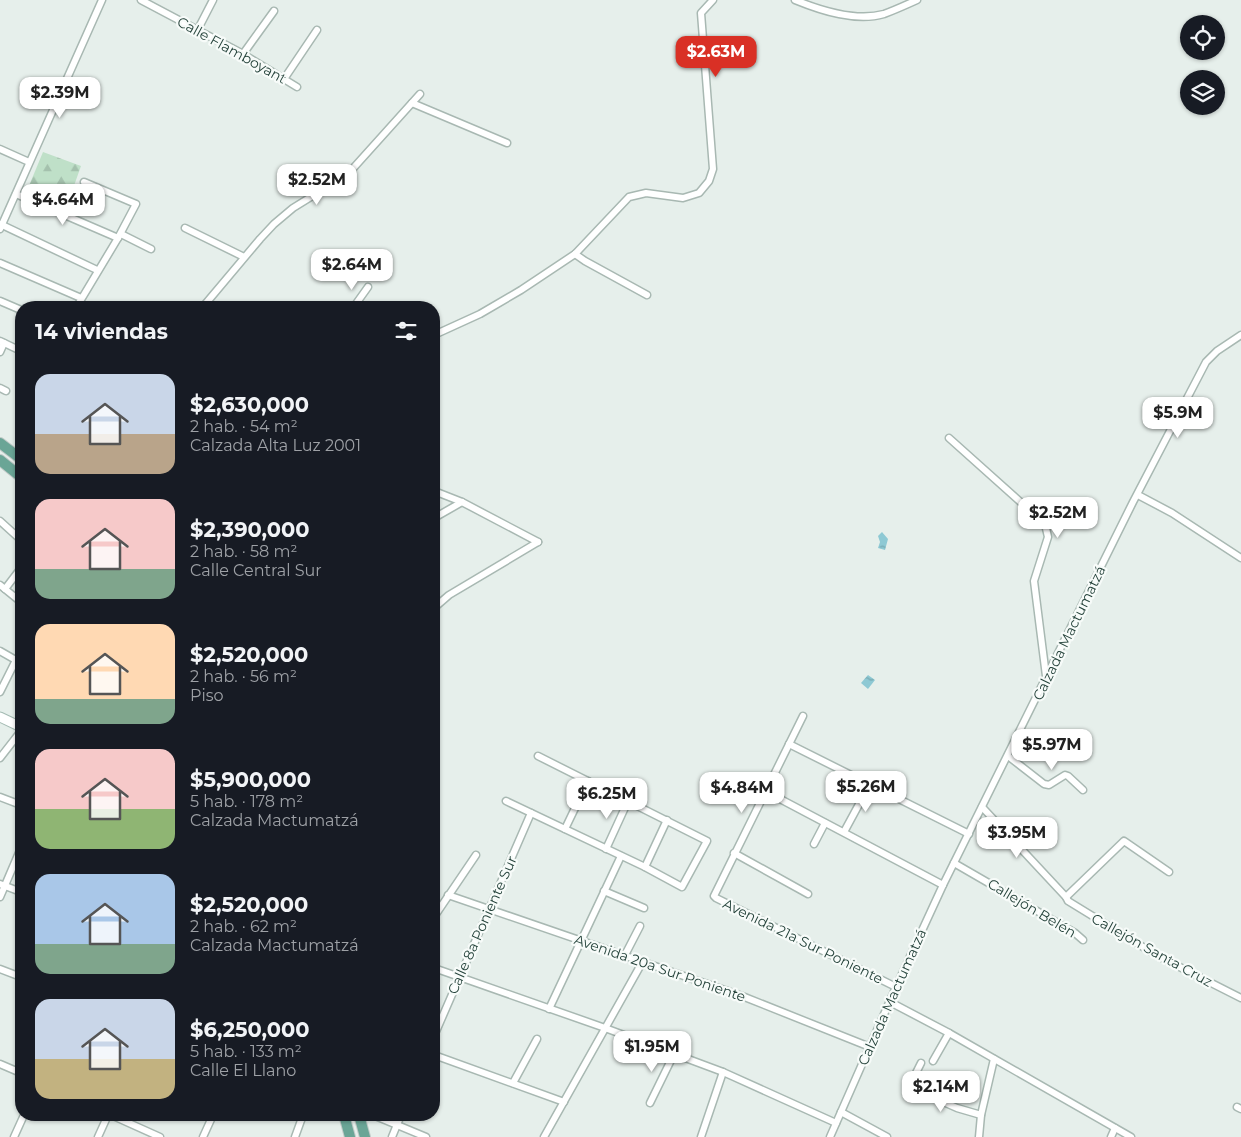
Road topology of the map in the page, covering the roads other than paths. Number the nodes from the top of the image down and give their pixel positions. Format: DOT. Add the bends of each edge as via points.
graph roads {
  1 [pos="102,0"];
  2 [pos="141,0"];
  3 [pos="213,0"];
  4 [pos="712,0"];
  5 [pos="795,0"];
  6 [pos="917,0"];
  7 [pos="153,3"];
  8 [pos="274,11"];
  9 [pos="317,30"];
  10 [pos="198,31"];
  11 [pos="243,54"];
  12 [pos="284,78"];
  13 [pos="297,87"];
  14 [pos="420,94"];
  15 [pos="412,103"];
  16 [pos="507,143"];
  17 [pos="0,149"];
  18 [pos="29,162"];
  19 [pos="84,182"];
  20 [pos="16,194"];
  21 [pos="1,226"];
  22 [pos="185,228"];
  23 [pos="119,236"];
  24 [pos="151,249"];
  25 [pos="575,254"];
  26 [pos="244,257"];
  27 [pos="0,263"];
  28 [pos="97,270"];
  29 [pos="368,287"];
  30 [pos="647,295"];
  31 [pos="81,298"];
  32 [pos="0,301"];
  33 [pos="80,301"];
  34 [pos="207,301"];
  35 [pos="359,301"];
  36 [pos="15,307"];
  37 [pos="440,332"];
  38 [pos="1241,335"];
  39 [pos="2,342"];
  40 [pos="15,347"];
  41 [pos="0,352"];
  42 [pos="949,438"];
  43 [pos="0,443"];
  44 [pos="15,454"];
  45 [pos="0,460"];
  46 [pos="15,472"];
  47 [pos="440,493"];
  48 [pos="1138,495"];
  49 [pos="462,502"];
  50 [pos="440,515"];
  51 [pos="0,522"];
  52 [pos="15,535"];
  53 [pos="1241,558"];
  54 [pos="15,574"];
  55 [pos="3,587"];
  56 [pos="15,597"];
  57 [pos="440,603"];
  58 [pos="0,651"];
  59 [pos="15,660"];
  60 [pos="15,668"];
  61 [pos="1046,677"];
  62 [pos="0,692"];
  63 [pos="803,716"];
  64 [pos="0,717"];
  65 [pos="15,723"];
  66 [pos="15,739"];
  67 [pos="789,744"];
  68 [pos="538,756"];
  69 [pos="1008,756"];
  70 [pos="0,758"];
  71 [pos="588,781"];
  72 [pos="870,784"];
  73 [pos="1083,790"];
  74 [pos="765,791"];
  75 [pos="0,797"];
  76 [pos="506,801"];
  77 [pos="628,801"];
  78 [pos="15,803"];
  79 [pos="982,807"];
  80 [pos="531,813"];
  81 [pos="667,820"];
  82 [pos="825,823"];
  83 [pos="565,829"];
  84 [pos="844,832"];
  85 [pos="969,834"];
  86 [pos="814,844"];
  87 [pos="606,848"];
  88 [pos="734,853"];
  89 [pos="476,855"];
  90 [pos="621,856"];
  91 [pos="15,860"];
  92 [pos="954,862"];
  93 [pos="645,867"];
  94 [pos="1169,872"];
  95 [pos="2,885"];
  96 [pos="943,885"];
  97 [pos="15,890"];
  98 [pos="604,891"];
  99 [pos="808,894"];
  100 [pos="448,895"];
  101 [pos="0,896"];
  102 [pos="1066,897"];
  103 [pos="440,908"];
  104 [pos="644,908"];
  105 [pos="490,909"];
  106 [pos="640,926"];
  107 [pos="582,940"];
  108 [pos="1083,940"];
  109 [pos="625,955"];
  110 [pos="644,961"];
  111 [pos="0,969"];
  112 [pos="440,970"];
  113 [pos="15,975"];
  114 [pos="459,977"];
  115 [pos="896,987"];
  116 [pos="1241,998"];
  117 [pos="890,1002"];
  118 [pos="549,1009"];
  119 [pos="440,1022"];
  120 [pos="606,1028"];
  121 [pos="949,1032"];
  122 [pos="537,1039"];
  123 [pos="870,1047"];
  124 [pos="674,1054"];
  125 [pos="440,1057"];
  126 [pos="994,1060"];
  127 [pos="933,1061"];
  128 [pos="921,1063"];
  129 [pos="0,1064"];
  130 [pos="15,1070"];
  131 [pos="723,1072"];
  132 [pos="513,1083"];
  133 [pos="564,1102"];
  134 [pos="650,1103"];
  135 [pos="841,1112"];
  136 [pos="981,1115"];
  137 [pos="21,1121"];
  138 [pos="107,1121"];
  139 [pos="124,1121"];
  140 [pos="211,1121"];
  141 [pos="302,1121"];
  142 [pos="346,1121"];
  143 [pos="361,1121"];
  144 [pos="387,1121"];
  145 [pos="399,1121"];
  146 [pos="836,1123"];
  147 [pos="397,1125"];
  148 [pos="1115,1128"];
  149 [pos="14,1137"];
  150 [pos="98,1137"];
  151 [pos="160,1137"];
  152 [pos="203,1137"];
  153 [pos="295,1137"];
  154 [pos="350,1137"];
  155 [pos="365,1137"];
  156 [pos="392,1137"];
  157 [pos="426,1137"];
  158 [pos="544,1137"];
  159 [pos="701,1137"];
  160 [pos="830,1137"];
  161 [pos="887,1137"];
  162 [pos="979,1137"];
  163 [pos="1111,1137"];
  164 [pos="1131,1137"];
  1 -- 18 [label="street"];
  2 -- 7 [label="street, Calle Flamboyant"];
  3 -- 10 [label="street"];
  4 -- 25 [label="street" via="701,13 713,169 709,181 699,192 683,198 646,193 629,198"];
  5 -- 6 [label="street" via="840,14 862,17 883,14"];
  7 -- 10 [label="street, Calle Flamboyant"];
  8 -- 11 [label="street"];
  9 -- 12 [label="street"];
  10 -- 11 [label="street, Calle Flamboyant"];
  11 -- 12 [label="street, Calle Flamboyant"];
  12 -- 13 [label="street, Calle Flamboyant"];
  14 -- 15 [label="street"];
  15 -- 16 [label="street"];
  15 -- 26 [label="street" via="348,174 293,208"];
  17 -- 18 [label="street"];
  18 -- 20 [label="street"];
  19 -- 23 [label="street" via="136,204"];
  20 -- 21 [label="street"];
  20 -- 23 [label="street"];
  21 -- 28 [label="street"];
  22 -- 26 [label="street"];
  23 -- 24 [label="street"];
  23 -- 28 [label="street"];
  25 -- 30 [label="street"];
  25 -- 37 [label="street" via="480,314"];
  26 -- 34 [label="street"];
  27 -- 31 [label="street"];
  28 -- 31 [label="street"];
  29 -- 35 [label="street"];
  31 -- 33 [label="street"];
  32 -- 36 [label="street"];
  38 -- 48 [label="street, Calzada Mactumatzá" via="1206,362"];
  39 -- 40 [label="street"];
  39 -- 41 [label="street"];
  42 -- 61 [label="street" via="1045,524 1048,537 1034,581"];
  43 -- 44 [label="main road"];
  45 -- 46 [label="main road"];
  47 -- 49 [label="street"];
  48 -- 53 [label="street"];
  48 -- 61 [label="street, Calzada Mactumatzá"];
  49 -- 50 [label="street"];
  49 -- 57 [label="street" via="538,542"];
  51 -- 52 [label="street"];
  54 -- 55 [label="street"];
  55 -- 56 [label="street"];
  58 -- 59 [label="street"];
  60 -- 62 [label="street"];
  61 -- 69 [label="street, Calzada Mactumatzá"];
  63 -- 67 [label="street"];
  64 -- 65 [label="street"];
  66 -- 70 [label="street"];
  67 -- 72 [label="street"];
  67 -- 74 [label="street"];
  68 -- 71 [label="street"];
  69 -- 73 [label="street" via="1044,784 1049,785 1065,775"];
  69 -- 79 [label="street, Calzada Mactumatzá"];
  71 -- 77 [label="street"];
  71 -- 83 [label="street"];
  72 -- 84 [label="street"];
  72 -- 85 [label="street"];
  74 -- 82 [label="street"];
  74 -- 88 [label="street"];
  75 -- 78 [label="street"];
  76 -- 80 [label="street"];
  77 -- 81 [label="street"];
  77 -- 87 [label="street"];
  79 -- 85 [label="street, Calzada Mactumatzá"];
  79 -- 102 [label="street, Callejón Santa Cruz"];
  80 -- 83 [label="street"];
  80 -- 105 [label="street, Calle 8a Poniente Sur"];
  81 -- 93 [label="street"];
  81 -- 93 [label="street" via="707,841 682,887"];
  82 -- 84 [label="street"];
  82 -- 86 [label="street"];
  83 -- 87 [label="street"];
  84 -- 96 [label="street"];
  85 -- 92 [label="street, Calzada Mactumatzá"];
  87 -- 90 [label="street"];
  88 -- 99 [label="street"];
  88 -- 115 [label="street, Avenida 21a Sur Poniente" via="714,893 716,898"];
  89 -- 100 [label="street"];
  90 -- 93 [label="street"];
  90 -- 98 [label="street"];
  91 -- 95 [label="street"];
  92 -- 96 [label="street, Calzada Mactumatzá"];
  92 -- 108 [label="street, Callejón Belén"];
  94 -- 102 [label="street" via="1124,841"];
  95 -- 97 [label="street"];
  95 -- 101 [label="street"];
  96 -- 115 [label="street, Calzada Mactumatzá"];
  98 -- 104 [label="street"];
  98 -- 107 [label="street"];
  100 -- 103 [label="street"];
  100 -- 105 [label="street, Avenida 20a Sur Poniente"];
  102 -- 116 [label="street, Callejón Santa Cruz" via="1086,913 1156,955"];
  105 -- 107 [label="street, Avenida 20a Sur Poniente"];
  105 -- 114 [label="street, Calle 8a Poniente Sur"];
  106 -- 109 [label="street"];
  107 -- 109 [label="street, Avenida 20a Sur Poniente"];
  107 -- 118 [label="street"];
  109 -- 110 [label="street, Avenida 20a Sur Poniente"];
  110 -- 120 [label="street"];
  110 -- 123 [label="street, Avenida 20a Sur Poniente"];
  111 -- 113 [label="street"];
  112 -- 114 [label="street"];
  114 -- 118 [label="street"];
  114 -- 119 [label="street, Calle 8a Poniente Sur"];
  115 -- 117 [label="street, Calzada Mactumatzá"];
  117 -- 121 [label="street, Avenida 21a Sur Poniente"];
  117 -- 123 [label="street, Calzada Mactumatzá"];
  118 -- 120 [label="street"];
  120 -- 124 [label="street"];
  120 -- 133 [label="street"];
  121 -- 126 [label="street, Avenida 21a Sur Poniente"];
  121 -- 127 [label="street"];
  122 -- 132 [label="street"];
  123 -- 135 [label="street, Calzada Mactumatzá"];
  124 -- 131 [label="street"];
  124 -- 134 [label="street"];
  125 -- 132 [label="street"];
  126 -- 136 [label="street"];
  126 -- 148 [label="street, Avenida 21a Sur Poniente"];
  128 -- 136 [label="street" via="909,1087"];
  129 -- 130 [label="street"];
  131 -- 146 [label="street"];
  131 -- 159 [label="street"];
  132 -- 133 [label="street"];
  133 -- 158 [label="street"];
  135 -- 146 [label="street, Calzada Mactumatzá"];
  135 -- 161 [label="street"];
  136 -- 162 [label="street"];
  137 -- 149 [label="street"];
  138 -- 150 [label="street"];
  139 -- 151 [label="street"];
  140 -- 152 [label="street"];
  141 -- 153 [label="street"];
  142 -- 154 [label="main road"];
  143 -- 155 [label="main road"];
  144 -- 147 [label="street"];
  145 -- 147 [label="street"];
  146 -- 160 [label="street, Calzada Mactumatzá"];
  147 -- 156 [label="street"];
  147 -- 157 [label="street"];
  148 -- 163 [label="street"];
  148 -- 164 [label="street, Avenida 21a Sur Poniente"];
}
